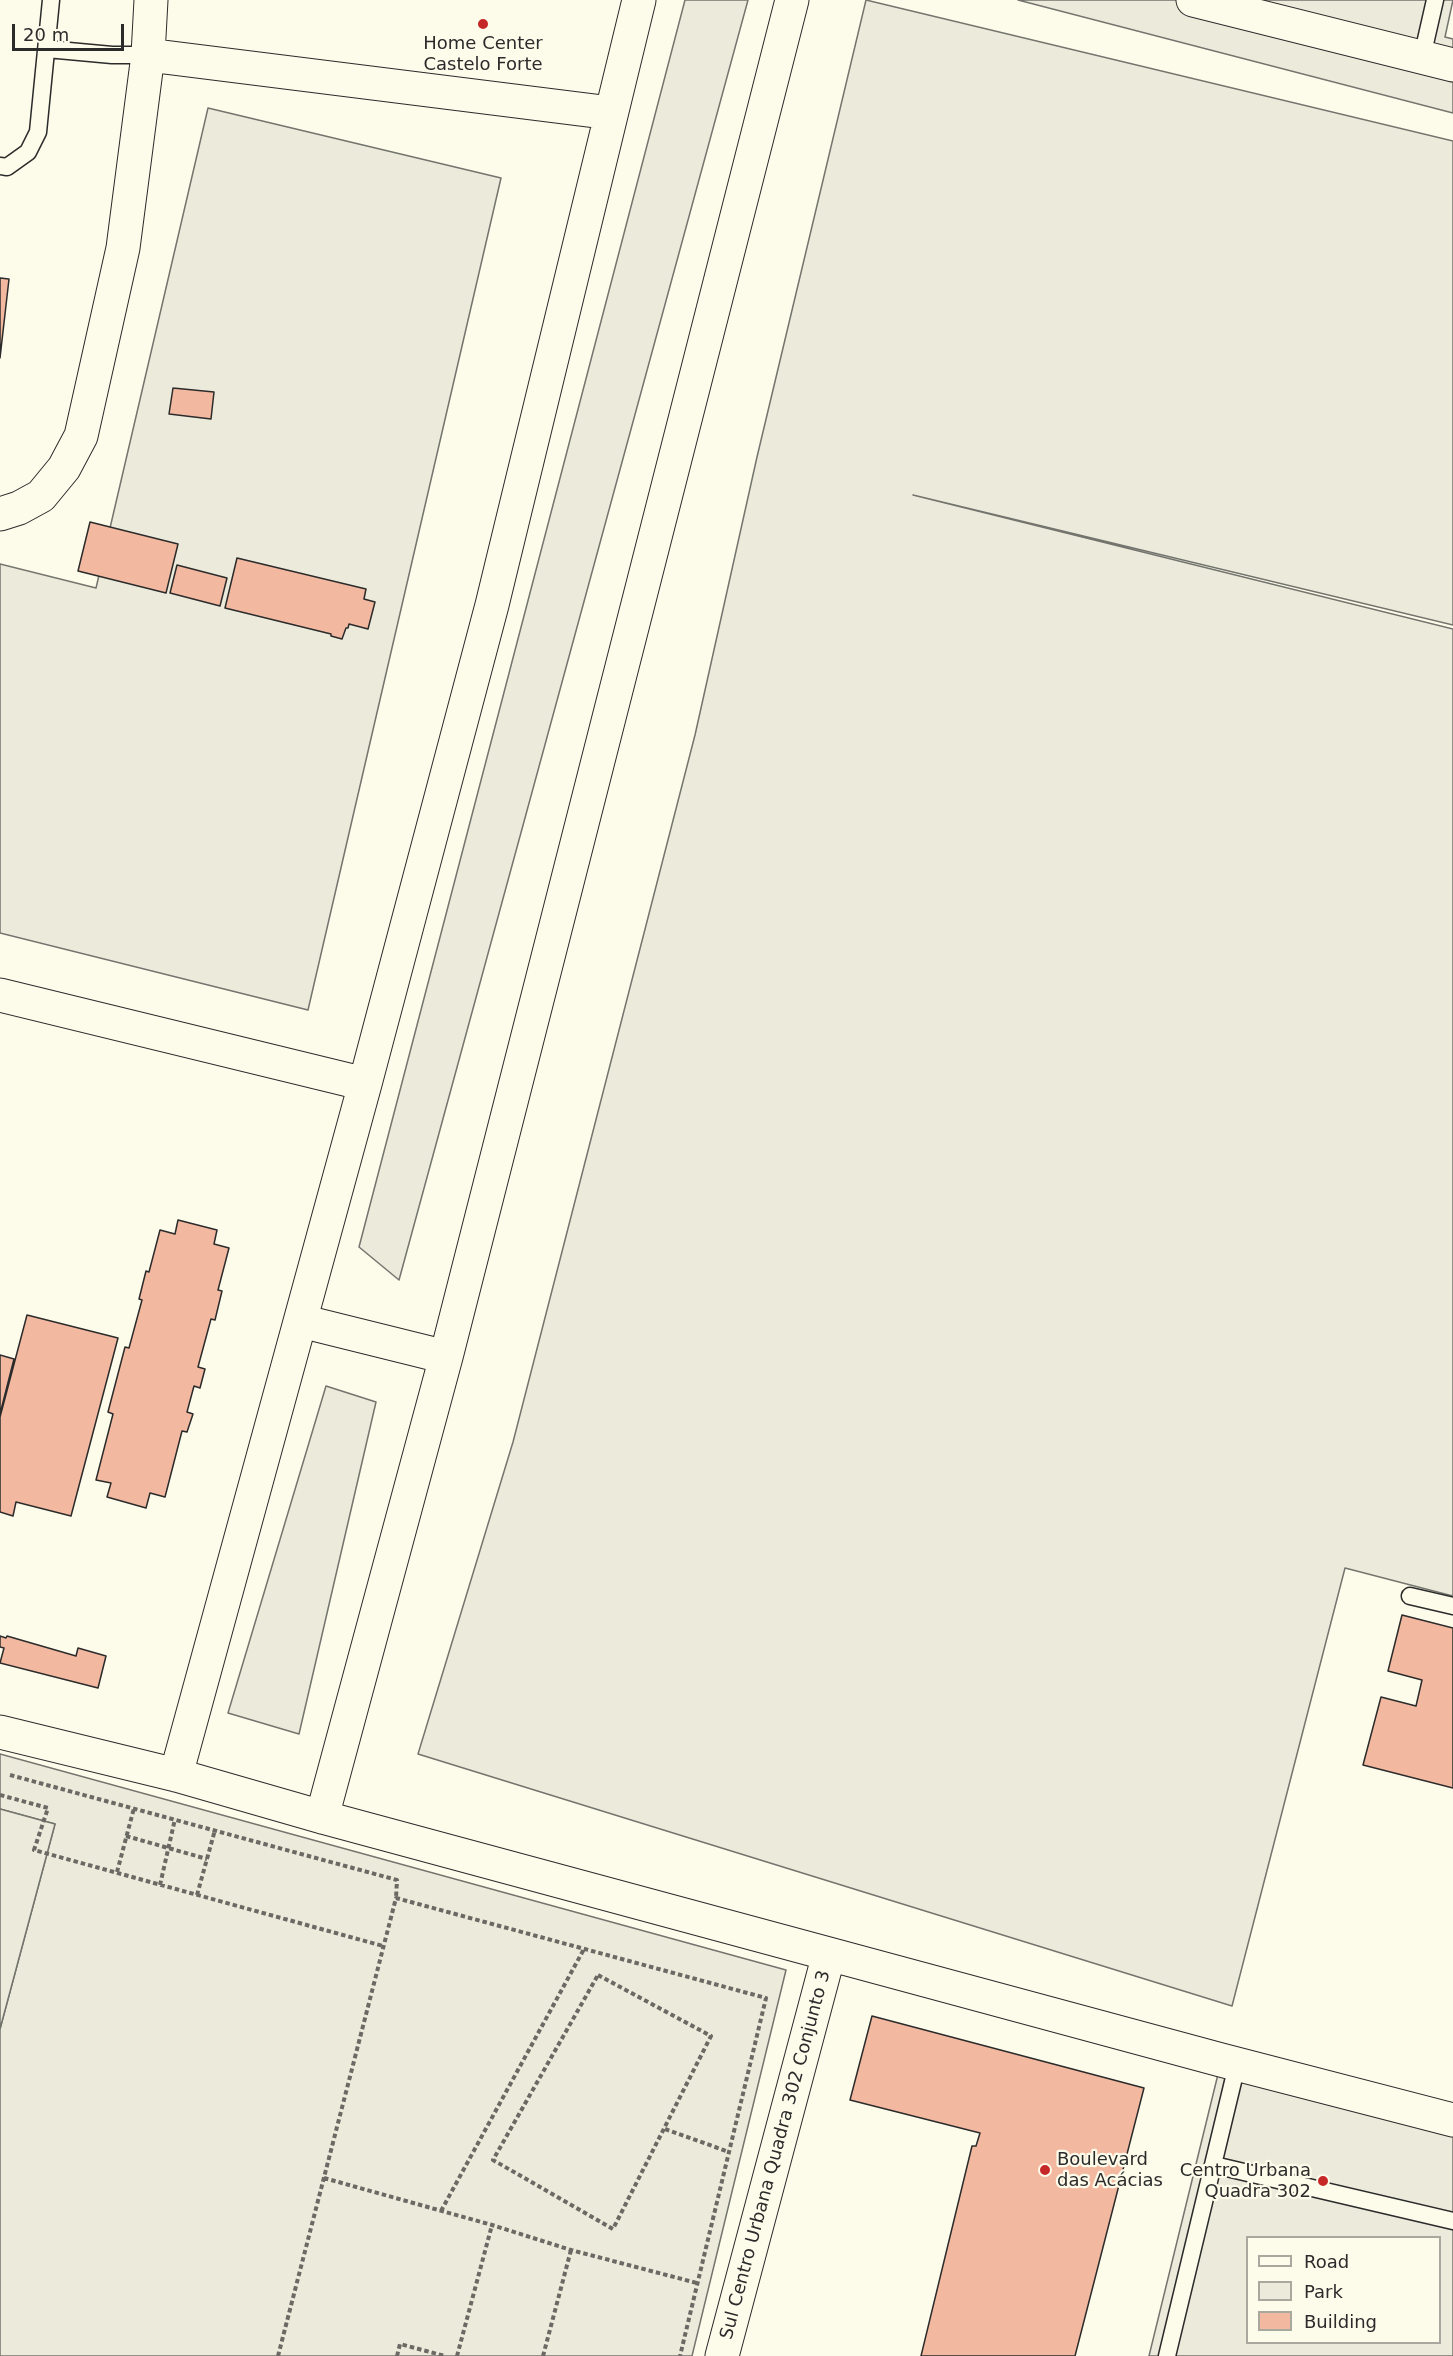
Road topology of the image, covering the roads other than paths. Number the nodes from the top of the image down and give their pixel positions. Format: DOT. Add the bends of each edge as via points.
graph roads {
  1 [pos="51,0"];
  2 [pos="151,0"];
  3 [pos="639,0"];
  4 [pos="792,0"];
  5 [pos="1193,0"];
  6 [pos="1435,0"];
  7 [pos="47,49"];
  8 [pos="148,55"];
  9 [pos="1422,57"];
  10 [pos="1453,65"];
  11 [pos="611,113"];
  12 [pos="0,166"];
  13 [pos="0,514"];
  14 [pos="0,995"];
  15 [pos="365,1084"];
  16 [pos="301,1321"];
  17 [pos="446,1357"];
  18 [pos="1410,1596"];
  19 [pos="1453,1606"];
  20 [pos="0,1732"];
  21 [pos="176,1775"];
  22 [pos="322,1817"];
  23 [pos="829,1954"];
  24 [pos="1237,2065"];
  25 [pos="1453,2120"];
  26 [pos="1214,2165"];
  27 [pos="1453,2221"];
  28 [pos="722,2356"];
  29 [pos="1167,2356"];
  1 -- 7 [label="lane"];
  2 -- 8 [label="street"];
  3 -- 11 [label="street"];
  4 -- 17 [label="street"];
  5 -- 9 [label="street"];
  6 -- 9 [label="lane"];
  7 -- 8 [label="lane"];
  7 -- 12 [label="lane" via="38,132 28,152 7,167"];
  8 -- 11 [label="street"];
  8 -- 13 [label="street" via="123,248 81,436 64,468 41,496"];
  9 -- 10 [label="street"];
  11 -- 15 [label="street" via="492,605"];
  14 -- 15 [label="street"];
  15 -- 16 [label="street"];
  16 -- 17 [label="street"];
  16 -- 21 [label="street"];
  17 -- 22 [label="street"];
  18 -- 19 [label="lane"];
  20 -- 21 [label="street"];
  21 -- 22 [label="street"];
  22 -- 23 [label="street"];
  23 -- 24 [label="street"];
  23 -- 28 [label="street, Sul Centro Urbana Quadra 302 Conjunto 3"];
  24 -- 25 [label="street"];
  24 -- 26 [label="lane"];
  26 -- 27 [label="lane"];
  26 -- 29 [label="lane"];
}
